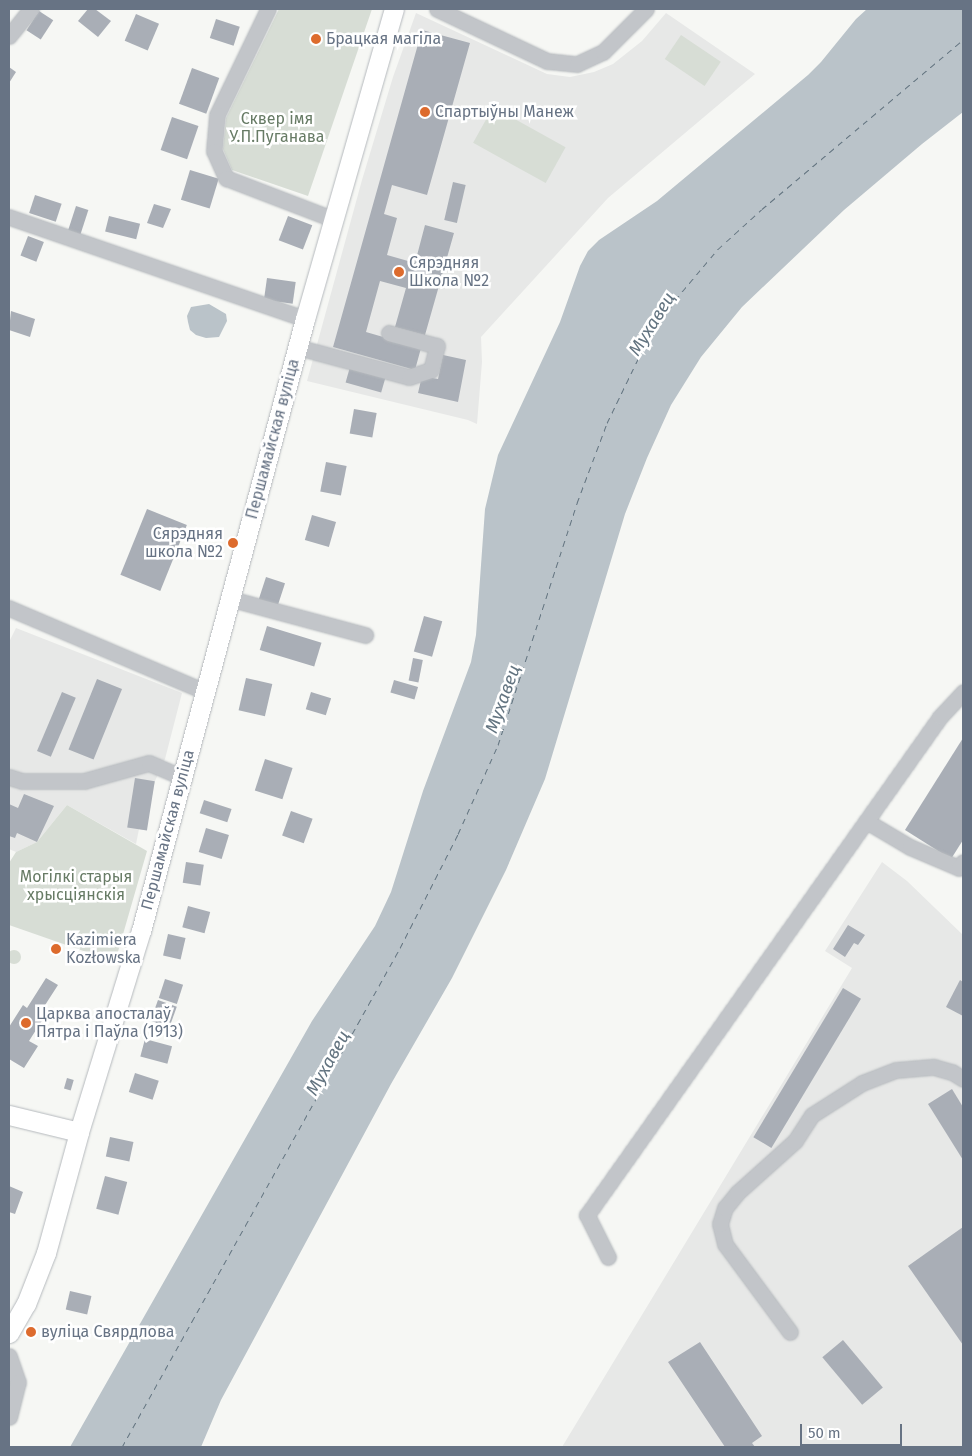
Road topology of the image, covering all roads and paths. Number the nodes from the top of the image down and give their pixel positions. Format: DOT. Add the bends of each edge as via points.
graph roads {
  1 [pos="31,9"];
  2 [pos="268,9"];
  3 [pos="394,9"];
  4 [pos="437,9"];
  5 [pos="646,9"];
  6 [pos="9,36"];
  7 [pos="9,217"];
  8 [pos="333,219"];
  9 [pos="305,319"];
  10 [pos="390,333"];
  11 [pos="298,347"];
  12 [pos="231,599"];
  13 [pos="9,608"];
  14 [pos="365,636"];
  15 [pos="206,692"];
  16 [pos="963,692"];
  17 [pos="9,777"];
  18 [pos="182,777"];
  19 [pos="866,821"];
  20 [pos="963,862"];
  21 [pos="963,1079"];
  22 [pos="9,1115"];
  23 [pos="80,1132"];
  24 [pos="608,1258"];
  25 [pos="790,1332"];
  26 [pos="9,1333"];
  27 [pos="9,1356"];
  28 [pos="9,1417"];
  1 -- 6 [label="street"];
  2 -- 8 [label="street" via="217,115 214,151 226,178"];
  3 -- 8 [label="main road, Першамайская вуліца"];
  4 -- 5 [label="street" via="547,61 577,64 603,52"];
  7 -- 9 [label="street"];
  8 -- 9 [label="main road, Першамайская вуліца"];
  9 -- 11 [label="main road, Першамайская вуліца"];
  10 -- 11 [label="street" via="436,346 431,370 409,377"];
  11 -- 12 [label="main road, Першамайская вуліца"];
  12 -- 14 [label="street"];
  12 -- 15 [label="main road, Першамайская вуліца"];
  13 -- 15 [label="street"];
  15 -- 18 [label="main road, Першамайская вуліца"];
  16 -- 19 [label="street" via="940,717"];
  17 -- 18 [label="street" via="84,781 149,763"];
  18 -- 23 [label="main road, Першамайская вуліца" via="141,932"];
  19 -- 20 [label="street" via="910,847 959,868"];
  19 -- 24 [label="street" via="587,1215"];
  21 -- 25 [label="street" via="952,1072 934,1068 896,1070 862,1083 812,1115 795,1140 725,1208 720,1224 725,1244"];
  22 -- 23 [label="main road"];
  23 -- 26 [label="main road, Першамайская вуліца" via="36,1282"];
  27 -- 28 [label="street" via="18,1382"];
}
